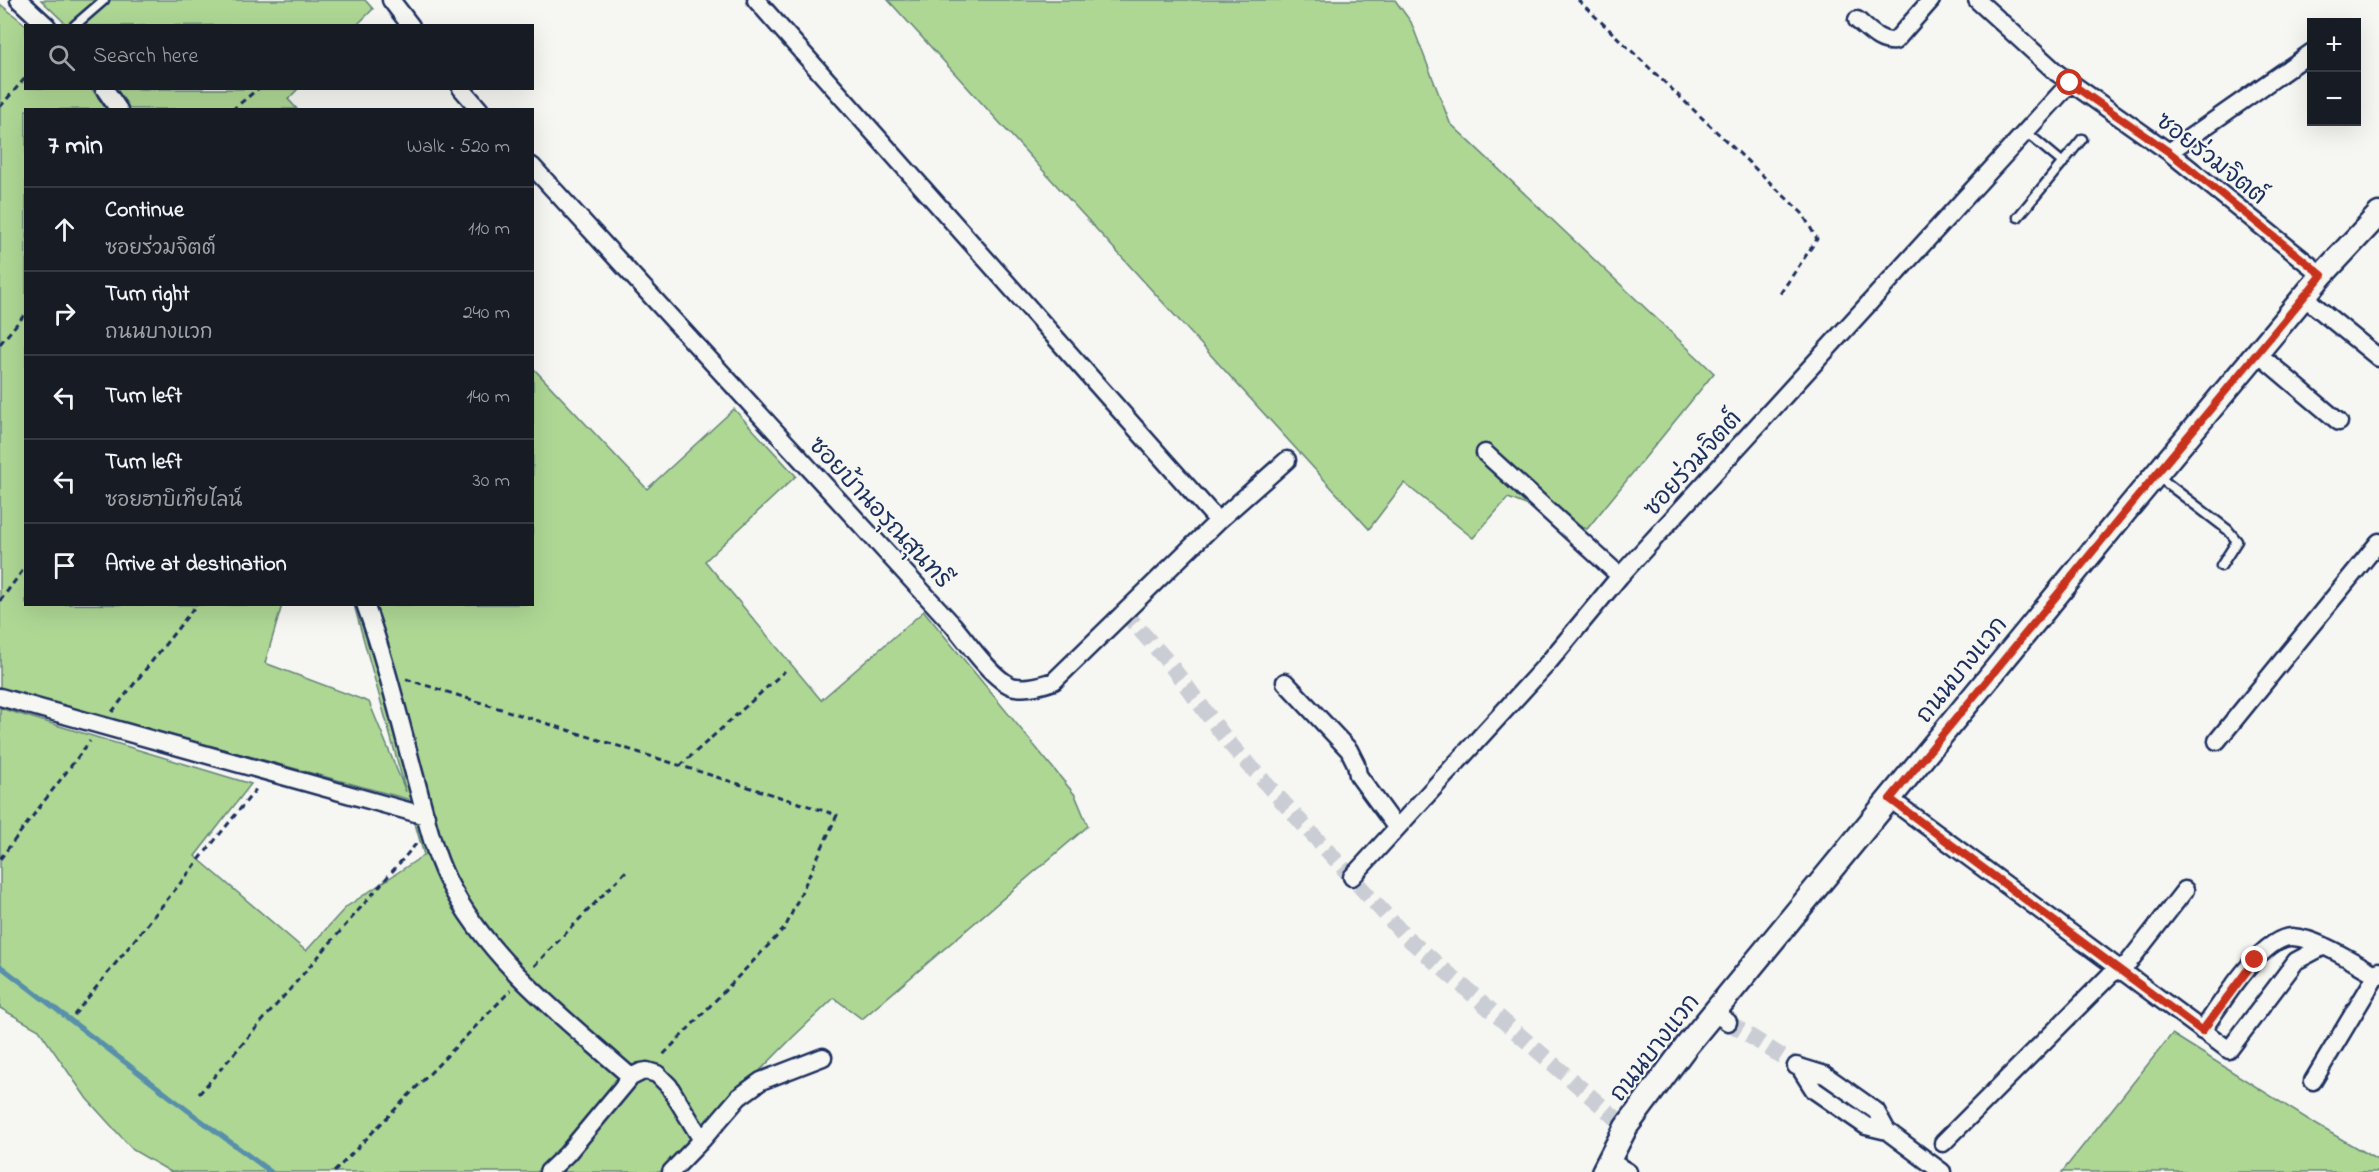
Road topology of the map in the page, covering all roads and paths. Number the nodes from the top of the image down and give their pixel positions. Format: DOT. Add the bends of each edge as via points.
graph roads {
  1 [pos="20,0"];
  2 [pos="104,0"];
  3 [pos="391,0"];
  4 [pos="756,0"];
  5 [pos="1578,0"];
  6 [pos="1931,0"];
  7 [pos="1977,0"];
  8 [pos="1857,20"];
  9 [pos="45,24"];
  10 [pos="76,24"];
  11 [pos="409,24"];
  12 [pos="2307,55"];
  13 [pos="24,79"];
  14 [pos="2070,83"];
  15 [pos="105,90"];
  16 [pos="257,90"];
  17 [pos="463,90"];
  18 [pos="0,107"];
  19 [pos="118,108"];
  20 [pos="234,108"];
  21 [pos="478,108"];
  22 [pos="2026,132"];
  23 [pos="2082,139"];
  24 [pos="2169,152"];
  25 [pos="2063,163"];
  26 [pos="534,168"];
  27 [pos="2379,214"];
  28 [pos="2018,217"];
  29 [pos="2322,275"];
  30 [pos="1778,297"];
  31 [pos="2304,297"];
  32 [pos="24,315"];
  33 [pos="0,344"];
  34 [pos="2257,353"];
  35 [pos="2379,358"];
  36 [pos="2339,422"];
  37 [pos="1485,453"];
  38 [pos="1287,460"];
  39 [pos="2156,475"];
  40 [pos="1218,521"];
  41 [pos="2379,542"];
  42 [pos="2221,566"];
  43 [pos="24,569"];
  44 [pos="1620,576"];
  45 [pos="0,601"];
  46 [pos="366,606"];
  47 [pos="785,671"];
  48 [pos="388,673"];
  49 [pos="1286,682"];
  50 [pos="0,697"];
  51 [pos="2217,741"];
  52 [pos="680,765"];
  53 [pos="269,772"];
  54 [pos="1890,799"];
  55 [pos="427,822"];
  56 [pos="1396,827"];
  57 [pos="629,868"];
  58 [pos="1352,878"];
  59 [pos="2185,890"];
  60 [pos="2324,946"];
  61 [pos="2119,970"];
  62 [pos="2378,974"];
  63 [pos="521,979"];
  64 [pos="74,1015"];
  65 [pos="2202,1031"];
  66 [pos="823,1057"];
  67 [pos="1797,1067"];
  68 [pos="647,1071"];
  69 [pos="631,1077"];
  70 [pos="2313,1081"];
  71 [pos="199,1094"];
  72 [pos="702,1140"];
  73 [pos="1943,1143"];
  74 [pos="1606,1166"];
  75 [pos="334,1172"];
  76 [pos="548,1172"];
  77 [pos="671,1172"];
  78 [pos="1628,1172"];
  79 [pos="1941,1172"];
  1 -- 9 [label="street"];
  2 -- 10 [label="lane"];
  3 -- 11 [label="street"];
  4 -- 40 [label="street"];
  5 -- 30 [label="path" via="1802,213 1817,239"];
  6 -- 8 [label="street" via="1895,41 1880,38"];
  7 -- 14 [label="street, ซอยร่วมจิตต์"];
  12 -- 24 [label="street"];
  13 -- 18 [label="path"];
  14 -- 22 [label="street, ซอยร่วมจิตต์"];
  14 -- 24 [label="street, ซอยร่วมจิตต์"];
  15 -- 19 [label="street"];
  16 -- 20 [label="path"];
  17 -- 21 [label="street"];
  22 -- 25 [label="lane"];
  22 -- 44 [label="street, ซอยร่วมจิตต์"];
  23 -- 25 [label="lane"];
  24 -- 29 [label="street, ซอยร่วมจิตต์"];
  25 -- 28 [label="lane"];
  26 -- 40 [label="street, ซอยบ้านอรุณสุนทรี" via="994,674 1014,687 1054,681"];
  27 -- 29 [label="main road, ถนนบางแวก"];
  29 -- 31 [label="main road, ถนนบางแวก"];
  31 -- 34 [label="main road, ถนนบางแวก"];
  31 -- 35 [label="street"];
  32 -- 33 [label="path"];
  34 -- 36 [label="street"];
  34 -- 39 [label="main road, ถนนบางแวก"];
  37 -- 44 [label="street"];
  38 -- 40 [label="street, ซอยบ้านอรุณสุนทรี"];
  39 -- 42 [label="lane" via="2237,541"];
  39 -- 54 [label="main road, ถนนบางแวก"];
  41 -- 51 [label="street"];
  43 -- 45 [label="path"];
  44 -- 56 [label="street, ซอยร่วมจิตต์" via="1548,663"];
  46 -- 48 [label="street"];
  47 -- 52 [label="path"];
  48 -- 52 [label="path"];
  48 -- 55 [label="street"];
  49 -- 56 [label="street" via="1349,750 1358,775"];
  50 -- 53 [label="street"];
  52 -- 68 [label="path" via="837,815 785,928"];
  53 -- 55 [label="street"];
  53 -- 64 [label="path"];
  54 -- 61 [label="street"];
  54 -- 74 [label="main road, ถนนบางแวก" via="1721,1018 1626,1127"];
  55 -- 63 [label="street" via="446,878 467,915"];
  55 -- 71 [label="path"];
  56 -- 58 [label="street, ซอยร่วมจิตต์"];
  57 -- 63 [label="path"];
  59 -- 61 [label="street"];
  60 -- 62 [label="street"];
  60 -- 65 [label="street" via="2291,937 2275,941 2237,982"];
  60 -- 65 [label="street" via="2296,961 2229,1050"];
  61 -- 65 [label="street"];
  61 -- 73 [label="street"];
  62 -- 70 [label="street"];
  63 -- 69 [label="street"];
  63 -- 75 [label="path"];
  66 -- 72 [label="street" via="761,1081 739,1097"];
  67 -- 79 [label="street" via="1814,1090 1866,1126 1887,1131"];
  68 -- 69 [label="street"];
  68 -- 72 [label="street" via="657,1074 669,1086"];
  69 -- 76 [label="street"];
  72 -- 77 [label="street"];
  74 -- 78 [label="street"];
}
